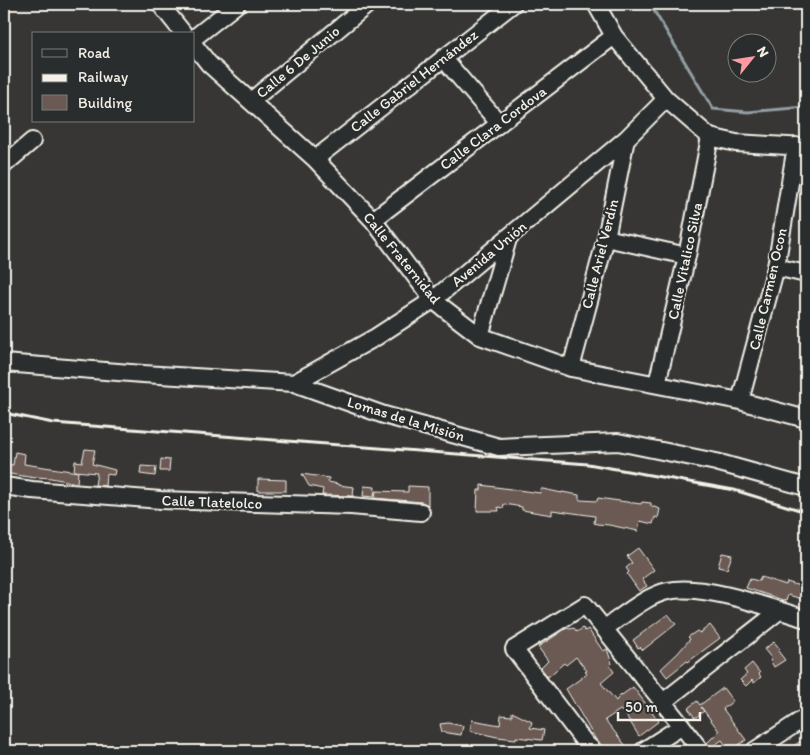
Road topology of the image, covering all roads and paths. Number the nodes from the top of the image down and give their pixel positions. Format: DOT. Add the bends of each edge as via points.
graph roads {
  1 [pos="160,4"];
  2 [pos="237,4"];
  3 [pos="368,4"];
  4 [pos="513,4"];
  5 [pos="596,4"];
  6 [pos="182,32"];
  7 [pos="614,36"];
  8 [pos="195,37"];
  9 [pos="195,46"];
  10 [pos="443,58"];
  11 [pos="666,99"];
  12 [pos="251,101"];
  13 [pos="499,123"];
  14 [pos="710,137"];
  15 [pos="626,140"];
  16 [pos="32,141"];
  17 [pos="801,147"];
  18 [pos="315,159"];
  19 [pos="4,165"];
  20 [pos="373,220"];
  21 [pos="606,238"];
  22 [pos="508,239"];
  23 [pos="687,256"];
  24 [pos="776,267"];
  25 [pos="806,274"];
  26 [pos="433,300"];
  27 [pos="480,336"];
  28 [pos="4,362"];
  29 [pos="571,368"];
  30 [pos="294,383"];
  31 [pos="657,384"];
  32 [pos="740,401"];
  33 [pos="806,419"];
  34 [pos="4,486"];
  35 [pos="806,487"];
  36 [pos="421,512"];
  37 [pos="779,611"];
  38 [pos="806,619"];
  39 [pos="605,628"];
  40 [pos="663,702"];
  41 [pos="806,718"];
  42 [pos="682,726"];
  43 [pos="594,751"];
  44 [pos="644,751"];
  45 [pos="701,751"];
  46 [pos="754,751"];
  1 -- 6 [label="street"];
  2 -- 8 [label="street"];
  3 -- 12 [label="street, Calle 6 De Junio"];
  4 -- 10 [label="street, Calle Gabriel Hernández"];
  5 -- 7 [label="street"];
  7 -- 11 [label="street"];
  7 -- 13 [label="street, Calle Clara Cordova"];
  9 -- 12 [label="street, Calle Fraternidad" via="209,64"];
  10 -- 13 [label="street"];
  10 -- 18 [label="street, Calle Gabriel Hernández"];
  11 -- 14 [label="street"];
  11 -- 15 [label="street, Avenida Unión"];
  12 -- 18 [label="street, Calle Fraternidad"];
  13 -- 20 [label="street, Calle Clara Cordova"];
  14 -- 17 [label="street" via="736,144"];
  14 -- 23 [label="street, Calle Vitalico Silva"];
  15 -- 21 [label="street, Calle Ariel Verdin"];
  15 -- 22 [label="street, Avenida Unión"];
  16 -- 19 [label="street"];
  17 -- 24 [label="street, Calle Carmen Ocon"];
  18 -- 20 [label="street, Calle Fraternidad"];
  20 -- 26 [label="street, Calle Fraternidad"];
  21 -- 23 [label="street"];
  21 -- 29 [label="street, Calle Ariel Verdin"];
  22 -- 26 [label="street, Avenida Unión"];
  22 -- 27 [label="street"];
  23 -- 31 [label="street, Calle Vitalico Silva"];
  24 -- 25 [label="street"];
  24 -- 32 [label="street, Calle Carmen Ocon"];
  26 -- 27 [label="street, Calle Fraternidad"];
  26 -- 30 [label="street, Avenida Unión" via="376,337"];
  27 -- 29 [label="street, Calle Fraternidad"];
  28 -- 30 [label="street, Lomas de la Misión"];
  29 -- 31 [label="street, Calle Fraternidad"];
  30 -- 35 [label="street, Lomas de la Misión" via="384,415 499,447 618,442 716,462"];
  31 -- 32 [label="street, Calle Fraternidad"];
  32 -- 33 [label="street, Calle Fraternidad"];
  34 -- 36 [label="street, Calle Tlatelolco" via="161,500 351,506"];
  37 -- 38 [label="street"];
  37 -- 39 [label="street" via="731,596 689,590 668,591 650,598"];
  37 -- 40 [label="street"];
  39 -- 40 [label="street"];
  39 -- 43 [label="street" via="585,605 514,649"];
  40 -- 42 [label="street"];
  41 -- 46 [label="street"];
  42 -- 44 [label="street"];
  42 -- 45 [label="street"];
}
